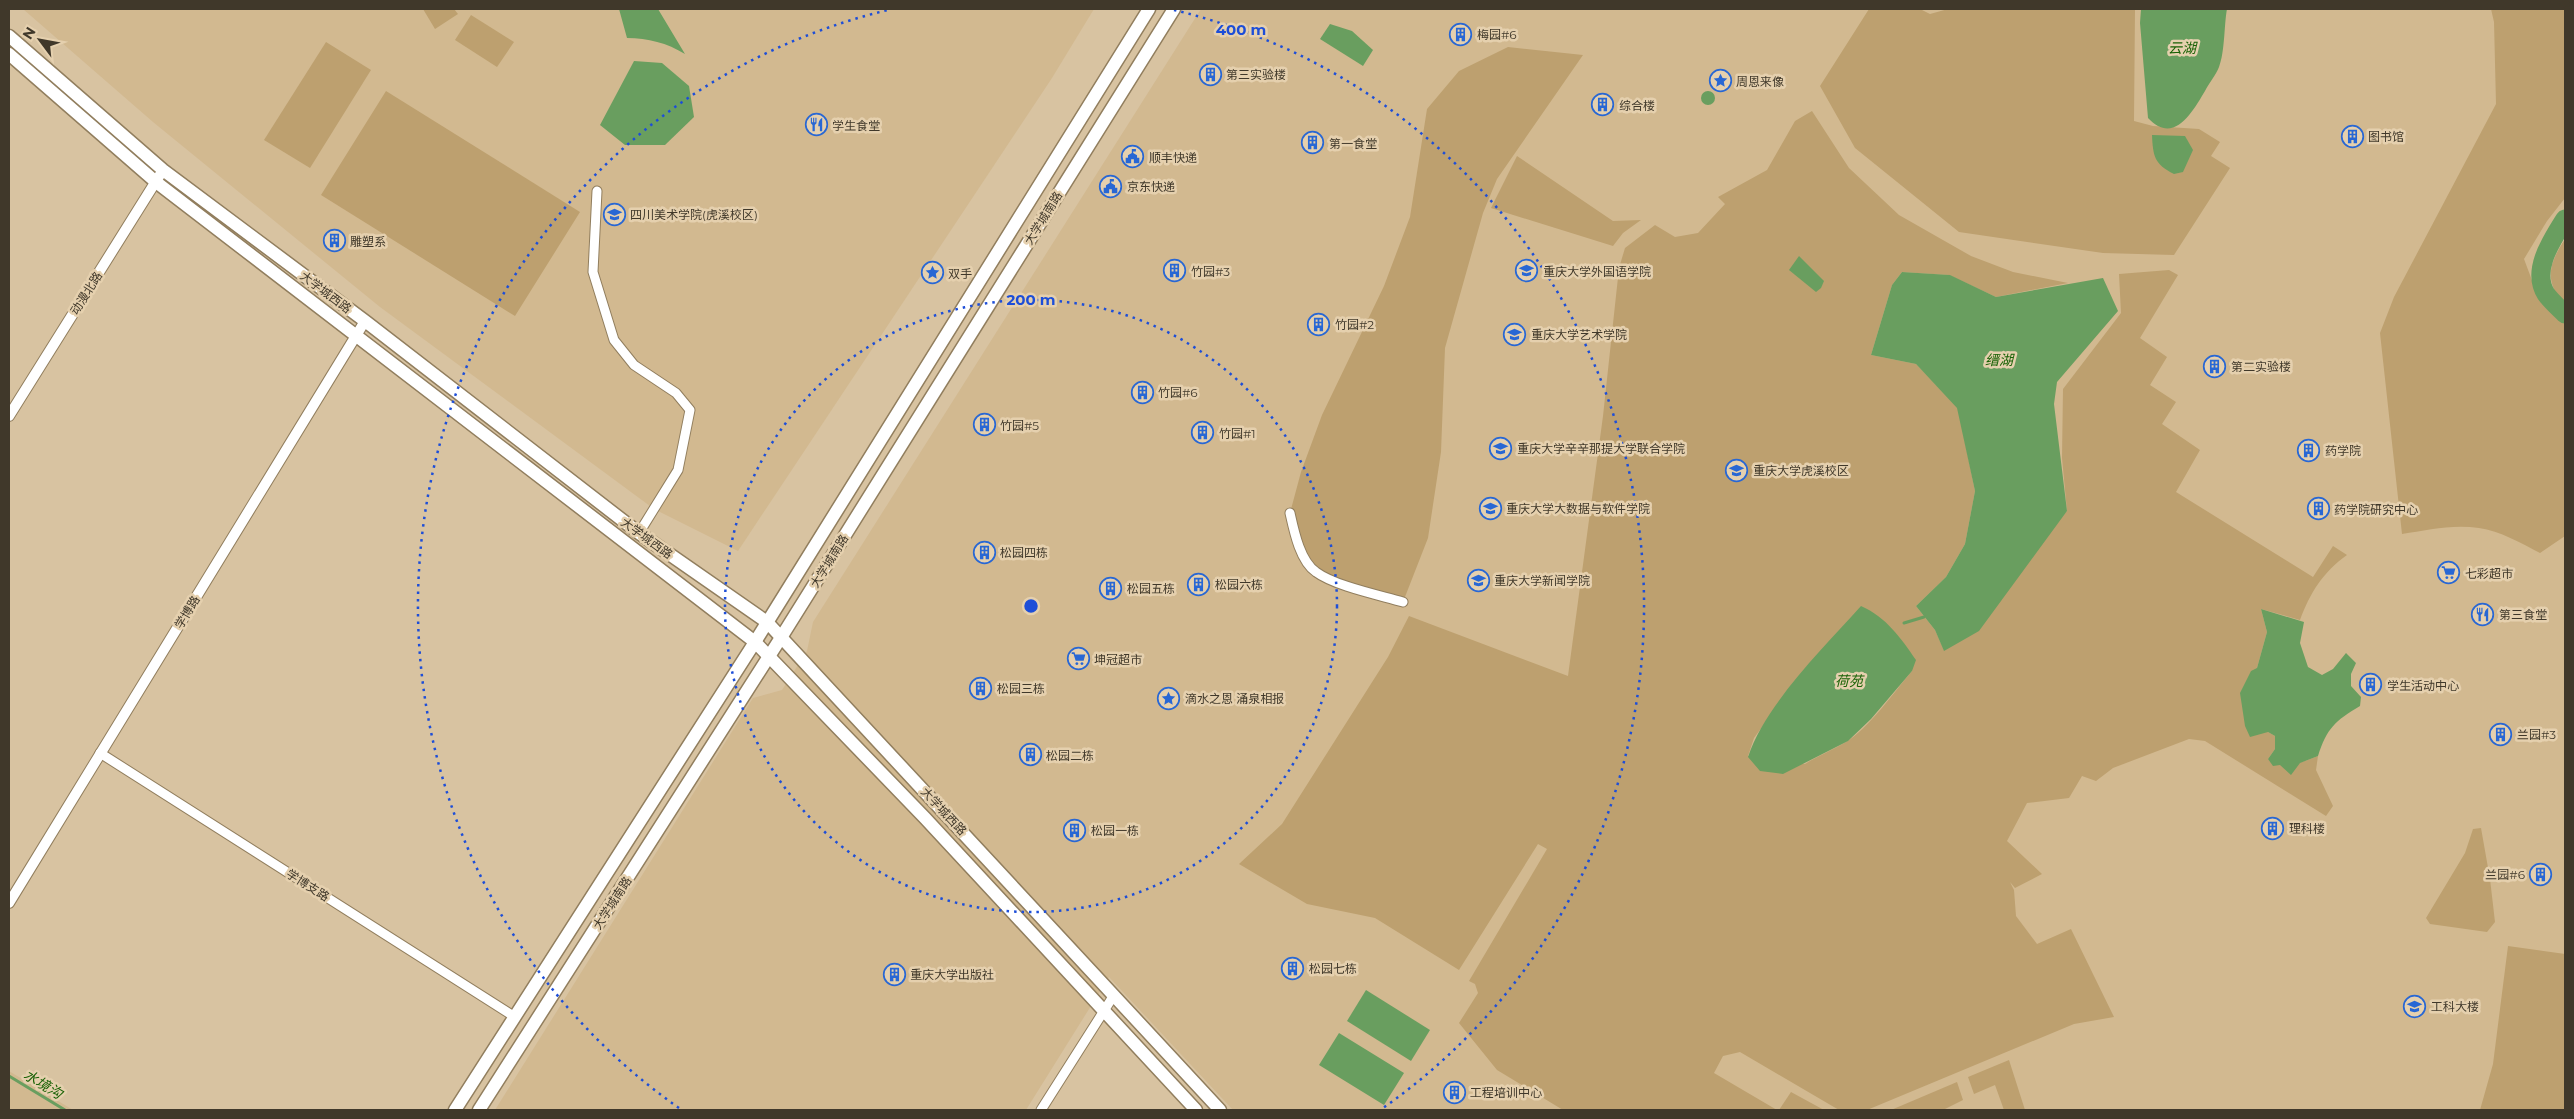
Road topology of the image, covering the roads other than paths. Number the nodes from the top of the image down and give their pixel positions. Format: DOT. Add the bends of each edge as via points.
graph roads {
  1 [pos="1149,9"];
  2 [pos="1174,9"];
  3 [pos="9,36"];
  4 [pos="9,54"];
  5 [pos="163,170"];
  6 [pos="156,182"];
  7 [pos="597,192"];
  8 [pos="365,321"];
  9 [pos="356,335"];
  10 [pos="9,416"];
  11 [pos="1290,513"];
  12 [pos="639,533"];
  13 [pos="1403,602"];
  14 [pos="767,622"];
  15 [pos="782,636"];
  16 [pos="755,642"];
  17 [pos="770,655"];
  18 [pos="100,753"];
  19 [pos="9,903"];
  20 [pos="1114,995"];
  21 [pos="1104,1010"];
  22 [pos="515,1017"];
  23 [pos="455,1110"];
  24 [pos="479,1110"];
  25 [pos="1041,1110"];
  26 [pos="1196,1110"];
  27 [pos="1220,1110"];
  1 -- 14 [label="main road, 大学城南路"];
  2 -- 15 [label="main road, 大学城南路"];
  3 -- 5 [label="main road, 大学城西路"];
  4 -- 6 [label="main road, 大学城西路"];
  5 -- 6 [label="street, 动漫北路"];
  5 -- 8 [label="main road, 大学城西路"];
  6 -- 9 [label="main road, 大学城西路"];
  6 -- 10 [label="street, 动漫北路"];
  7 -- 12 [label="street" via="593,272 614,340 634,365 676,393 690,410 678,470"];
  8 -- 9 [label="street, 学博路"];
  8 -- 12 [label="main road, 大学城西路"];
  9 -- 16 [label="main road, 大学城西路"];
  9 -- 18 [label="street, 学博路"];
  11 -- 13 [label="street" via="1298,547 1314,572"];
  12 -- 14 [label="main road, 大学城西路"];
  14 -- 15 [label="main road, 大学城西路"];
  14 -- 16 [label="main road, 大学城南路"];
  15 -- 17 [label="main road, 大学城南路"];
  15 -- 20 [label="main road, 大学城西路"];
  16 -- 17 [label="main road, 大学城西路"];
  16 -- 22 [label="main road, 大学城南路"];
  17 -- 21 [label="main road, 大学城西路"];
  17 -- 24 [label="main road, 大学城南路"];
  18 -- 19 [label="street, 学博路"];
  18 -- 22 [label="street, 学博支路"];
  20 -- 21 [label="street"];
  20 -- 27 [label="main road, 大学城西路"];
  21 -- 25 [label="street"];
  21 -- 26 [label="main road, 大学城西路"];
  22 -- 23 [label="main road, 大学城南路"];
}
